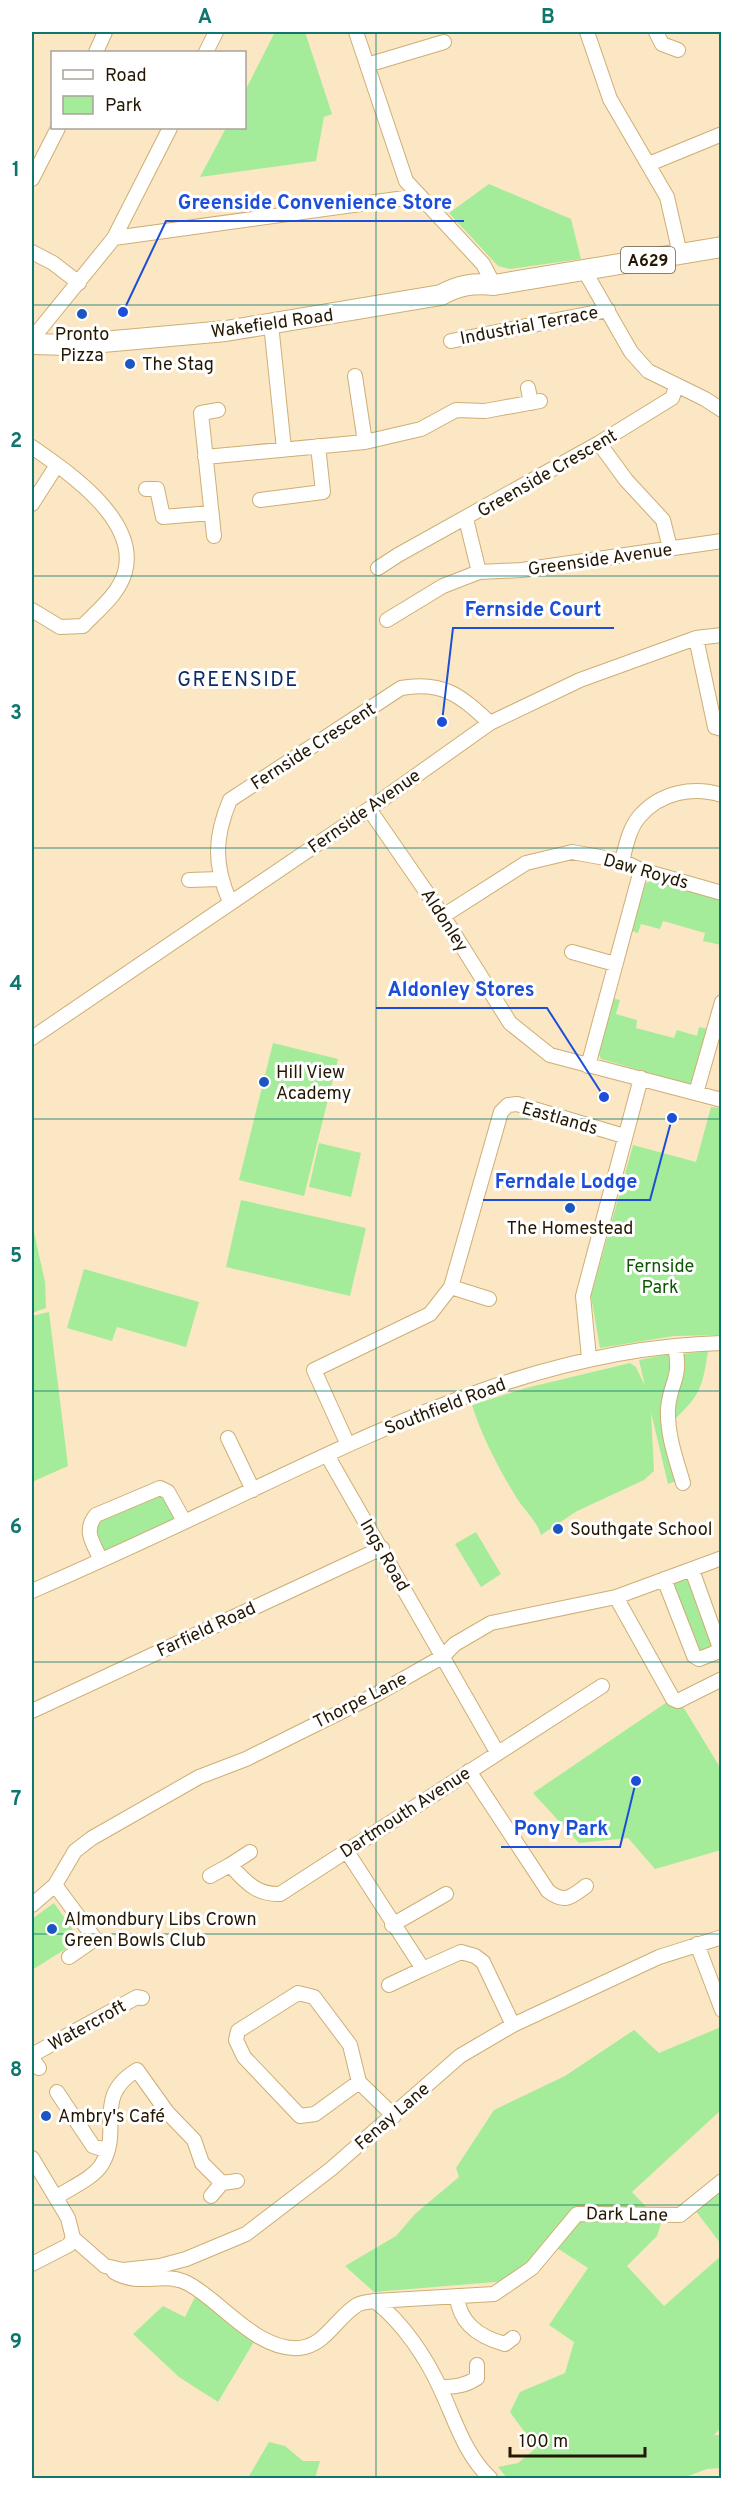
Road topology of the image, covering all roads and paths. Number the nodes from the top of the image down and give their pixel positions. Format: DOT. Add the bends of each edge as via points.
graph roads {
  1 [pos="105,32"];
  2 [pos="216,32"];
  3 [pos="356,32"];
  4 [pos="587,32"];
  5 [pos="656,32"];
  6 [pos="444,42"];
  7 [pos="678,50"];
  8 [pos="96,51"];
  9 [pos="206,51"];
  10 [pos="367,65"];
  11 [pos="57,129"];
  12 [pos="169,129"];
  13 [pos="722,134"];
  14 [pos="649,164"];
  15 [pos="32,179"];
  16 [pos="419,195"];
  17 [pos="114,238"];
  18 [pos="722,247"];
  19 [pos="32,252"];
  20 [pos="680,254"];
  21 [pos="584,270"];
  22 [pos="79,283"];
  23 [pos="494,285"];
  24 [pos="608,310"];
  25 [pos="271,324"];
  26 [pos="33,338"];
  27 [pos="451,341"];
  28 [pos="355,375"];
  29 [pos="677,385"];
  30 [pos="528,388"];
  31 [pos="218,410"];
  32 [pos="722,410"];
  33 [pos="365,442"];
  34 [pos="599,443"];
  35 [pos="318,446"];
  36 [pos="32,447"];
  37 [pos="284,449"];
  38 [pos="205,457"];
  39 [pos="57,465"];
  40 [pos="146,489"];
  41 [pos="260,500"];
  42 [pos="32,504"];
  43 [pos="211,513"];
  44 [pos="466,519"];
  45 [pos="214,536"];
  46 [pos="722,541"];
  47 [pos="670,549"];
  48 [pos="378,568"];
  49 [pos="479,572"];
  50 [pos="32,610"];
  51 [pos="387,620"];
  52 [pos="722,635"];
  53 [pos="696,638"];
  54 [pos="490,723"];
  55 [pos="722,729"];
  56 [pos="722,795"];
  57 [pos="369,809"];
  58 [pos="622,861"];
  59 [pos="641,870"];
  60 [pos="220,879"];
  61 [pos="189,880"];
  62 [pos="722,893"];
  63 [pos="230,902"];
  64 [pos="443,916"];
  65 [pos="572,952"];
  66 [pos="615,964"];
  67 [pos="722,1002"];
  68 [pos="32,1038"];
  69 [pos="588,1066"];
  70 [pos="641,1078"];
  71 [pos="696,1093"];
  72 [pos="722,1100"];
  73 [pos="624,1136"];
  74 [pos="451,1287"];
  75 [pos="489,1299"];
  76 [pos="722,1343"];
  77 [pos="675,1346"];
  78 [pos="590,1358"];
  79 [pos="228,1438"];
  80 [pos="348,1445"];
  81 [pos="327,1455"];
  82 [pos="683,1483"];
  83 [pos="253,1490"];
  84 [pos="184,1521"];
  85 [pos="382,1548"];
  86 [pos="722,1558"];
  87 [pos="100,1560"];
  88 [pos="692,1569"];
  89 [pos="664,1579"];
  90 [pos="32,1591"];
  91 [pos="616,1596"];
  92 [pos="442,1657"];
  93 [pos="722,1679"];
  94 [pos="602,1686"];
  95 [pos="32,1711"];
  96 [pos="497,1752"];
  97 [pos="469,1771"];
  98 [pos="346,1850"];
  99 [pos="250,1852"];
  100 [pos="230,1865"];
  101 [pos="210,1876"];
  102 [pos="56,1885"];
  103 [pos="586,1886"];
  104 [pos="446,1894"];
  105 [pos="32,1905"];
  106 [pos="392,1925"];
  107 [pos="722,1937"];
  108 [pos="697,1944"];
  109 [pos="69,1957"];
  110 [pos="423,1969"];
  111 [pos="389,1985"];
  112 [pos="142,1998"];
  113 [pos="722,2010"];
  114 [pos="513,2025"];
  115 [pos="34,2060"];
  116 [pos="359,2082"];
  117 [pos="57,2092"];
  118 [pos="394,2116"];
  119 [pos="105,2151"];
  120 [pos="32,2158"];
  121 [pos="237,2181"];
  122 [pos="722,2181"];
  123 [pos="222,2183"];
  124 [pos="211,2196"];
  125 [pos="57,2197"];
  126 [pos="73,2238"];
  127 [pos="32,2264"];
  128 [pos="105,2266"];
  129 [pos="457,2296"];
  130 [pos="375,2301"];
  131 [pos="513,2338"];
  132 [pos="477,2365"];
  133 [pos="440,2387"];
  134 [pos="490,2478"];
  1 -- 8 [label="street"];
  2 -- 9 [label="street"];
  3 -- 10 [label="street"];
  4 -- 14 [label="street" via="610,99"];
  5 -- 7 [label="street" via="662,44"];
  6 -- 10 [label="street"];
  10 -- 16 [label="street" via="406,180"];
  11 -- 15 [label="street"];
  12 -- 17 [label="street"];
  13 -- 14 [label="street"];
  14 -- 20 [label="street" via="666,197"];
  16 -- 17 [label="street"];
  16 -- 23 [label="street" via="483,264"];
  17 -- 22 [label="street"];
  18 -- 20 [label="highway, Wakefield Road / A629"];
  19 -- 22 [label="street"];
  20 -- 21 [label="highway, Wakefield Road / A629"];
  21 -- 23 [label="highway, Wakefield Road / A629"];
  21 -- 24 [label="street"];
  22 -- 26 [label="street"];
  23 -- 25 [label="highway, Wakefield Road / A629" via="479,294 459,298 441,296"];
  24 -- 27 [label="street, Industrial Terrace"];
  24 -- 29 [label="street" via="631,352 648,372"];
  25 -- 26 [label="highway, Wakefield Road / A629" via="171,336"];
  25 -- 37 [label="street"];
  28 -- 33 [label="street"];
  29 -- 32 [label="street"];
  29 -- 34 [label="street, Greenside Crescent" via="672,398"];
  30 -- 33 [label="street" via="535,402 484,411 456,410 421,429"];
  31 -- 38 [label="street" via="201,413"];
  33 -- 35 [label="street"];
  34 -- 44 [label="street, Greenside Crescent"];
  34 -- 47 [label="street" via="663,520"];
  35 -- 37 [label="street"];
  35 -- 41 [label="street" via="323,492"];
  36 -- 39 [label="street"];
  37 -- 38 [label="street"];
  38 -- 43 [label="street"];
  39 -- 42 [label="street"];
  39 -- 50 [label="street" via="86,488 119,531 127,554 124,573 114,594 82,626 60,627"];
  40 -- 43 [label="street" via="157,489 163,517"];
  43 -- 45 [label="street"];
  44 -- 48 [label="street, Greenside Crescent"];
  44 -- 49 [label="street"];
  46 -- 47 [label="street, Greenside Avenue"];
  47 -- 49 [label="street, Greenside Avenue" via="522,570"];
  49 -- 51 [label="street, Greenside Avenue" via="443,586"];
  52 -- 53 [label="street, Fernside Avenue"];
  53 -- 54 [label="street, Fernside Avenue" via="580,680"];
  53 -- 55 [label="street" via="715,727"];
  54 -- 57 [label="street, Fernside Avenue"];
  54 -- 60 [label="street, Fernside Crescent" via="462,697 424,684 401,688 230,800 217,845"];
  56 -- 58 [label="street" via="705,790 682,791 658,801 639,817"];
  57 -- 63 [label="street, Fernside Avenue"];
  57 -- 64 [label="street, Aldonley"];
  58 -- 59 [label="street, Daw Royds"];
  58 -- 64 [label="street, Daw Royds" via="572,852 526,863"];
  59 -- 62 [label="street, Daw Royds"];
  59 -- 66 [label="street"];
  60 -- 61 [label="street"];
  60 -- 63 [label="street, Fernside Crescent"];
  63 -- 68 [label="street, Fernside Avenue"];
  64 -- 69 [label="street, Aldonley" via="510,1023 550,1055"];
  65 -- 66 [label="street"];
  66 -- 69 [label="street"];
  67 -- 71 [label="street"];
  69 -- 70 [label="street, Aldonley"];
  70 -- 71 [label="street, Aldonley"];
  70 -- 73 [label="street"];
  71 -- 72 [label="street, Aldonley"];
  73 -- 74 [label="street, Eastlands" via="517,1104 508,1105 501,1112"];
  73 -- 78 [label="street" via="583,1296"];
  74 -- 75 [label="street"];
  74 -- 80 [label="street, Eastlands" via="430,1314 314,1370"];
  76 -- 77 [label="street, Southfield Road"];
  77 -- 78 [label="street, Southfield Road"];
  77 -- 82 [label="street" via="679,1366 671,1393 669,1424"];
  78 -- 80 [label="street, Southfield Road" via="489,1386"];
  79 -- 83 [label="street"];
  80 -- 81 [label="street, Southfield Road"];
  81 -- 83 [label="street, Southfield Road"];
  81 -- 85 [label="street, Ings Road"];
  83 -- 84 [label="street, Southfield Road"];
  84 -- 87 [label="street, Southfield Road"];
  84 -- 87 [label="street" via="168,1492 160,1488 96,1515 89,1523 88,1533"];
  85 -- 92 [label="street, Ings Road"];
  85 -- 95 [label="street, Farfield Road"];
  86 -- 88 [label="street, Thorpe Lane"];
  87 -- 90 [label="street, Southfield Road"];
  88 -- 89 [label="street, Thorpe Lane"];
  88 -- 89 [label="street" via="719,1645 717,1652 699,1659 693,1656"];
  89 -- 91 [label="street, Thorpe Lane"];
  91 -- 92 [label="street, Thorpe Lane" via="491,1623 455,1644"];
  91 -- 93 [label="street" via="673,1699 678,1701"];
  92 -- 96 [label="street, Ings Road"];
  92 -- 102 [label="street, Thorpe Lane" via="246,1759 199,1777 92,1838 75,1851"];
  94 -- 96 [label="street, Dartmouth Avenue"];
  96 -- 97 [label="street, Dartmouth Avenue"];
  97 -- 98 [label="street, Dartmouth Avenue"];
  97 -- 103 [label="street" via="548,1891 567,1899"];
  98 -- 100 [label="street, Dartmouth Avenue" via="280,1894 253,1888"];
  98 -- 106 [label="street"];
  99 -- 100 [label="street"];
  100 -- 101 [label="street"];
  102 -- 105 [label="street, Thorpe Lane"];
  102 -- 109 [label="street" via="95,1939"];
  104 -- 106 [label="street"];
  106 -- 110 [label="street"];
  107 -- 108 [label="street, Fenay Lane"];
  108 -- 113 [label="street"];
  108 -- 114 [label="street, Fenay Lane" via="658,1957"];
  110 -- 111 [label="street"];
  110 -- 114 [label="street" via="461,1952 475,1956 483,1962"];
  112 -- 115 [label="street, Watercroft" via="137,1997"];
  114 -- 118 [label="street, Fenay Lane" via="460,2056"];
  116 -- 116 [label="street" via="350,2045 314,1997 298,1993 238,2031 236,2040 244,2057 300,2116 315,2114"];
  116 -- 118 [label="street"];
  117 -- 119 [label="street" via="93,2146"];
  118 -- 128 [label="street, Fenay Lane" via="246,2234 160,2266 123,2270"];
  119 -- 123 [label="street" via="111,2098 121,2082 137,2070 167,2112 194,2140 202,2163"];
  119 -- 125 [label="street" via="101,2166"];
  120 -- 125 [label="street"];
  121 -- 123 [label="street"];
  122 -- 129 [label="street, Dark Lane" via="680,2215 577,2214 532,2268 494,2294"];
  123 -- 124 [label="street"];
  125 -- 126 [label="street" via="73,2228"];
  126 -- 127 [label="street" via="69,2245"];
  126 -- 128 [label="street"];
  128 -- 130 [label="street" via="130,2280 170,2278 187,2282 253,2332 297,2348 314,2344 358,2304"];
  129 -- 130 [label="street, Dark Lane"];
  129 -- 131 [label="street" via="458,2313 465,2323 496,2342 505,2344"];
  130 -- 133 [label="street" via="395,2317"];
  132 -- 133 [label="street" via="477,2378 468,2384"];
  133 -- 134 [label="street" via="464,2442"];
}
